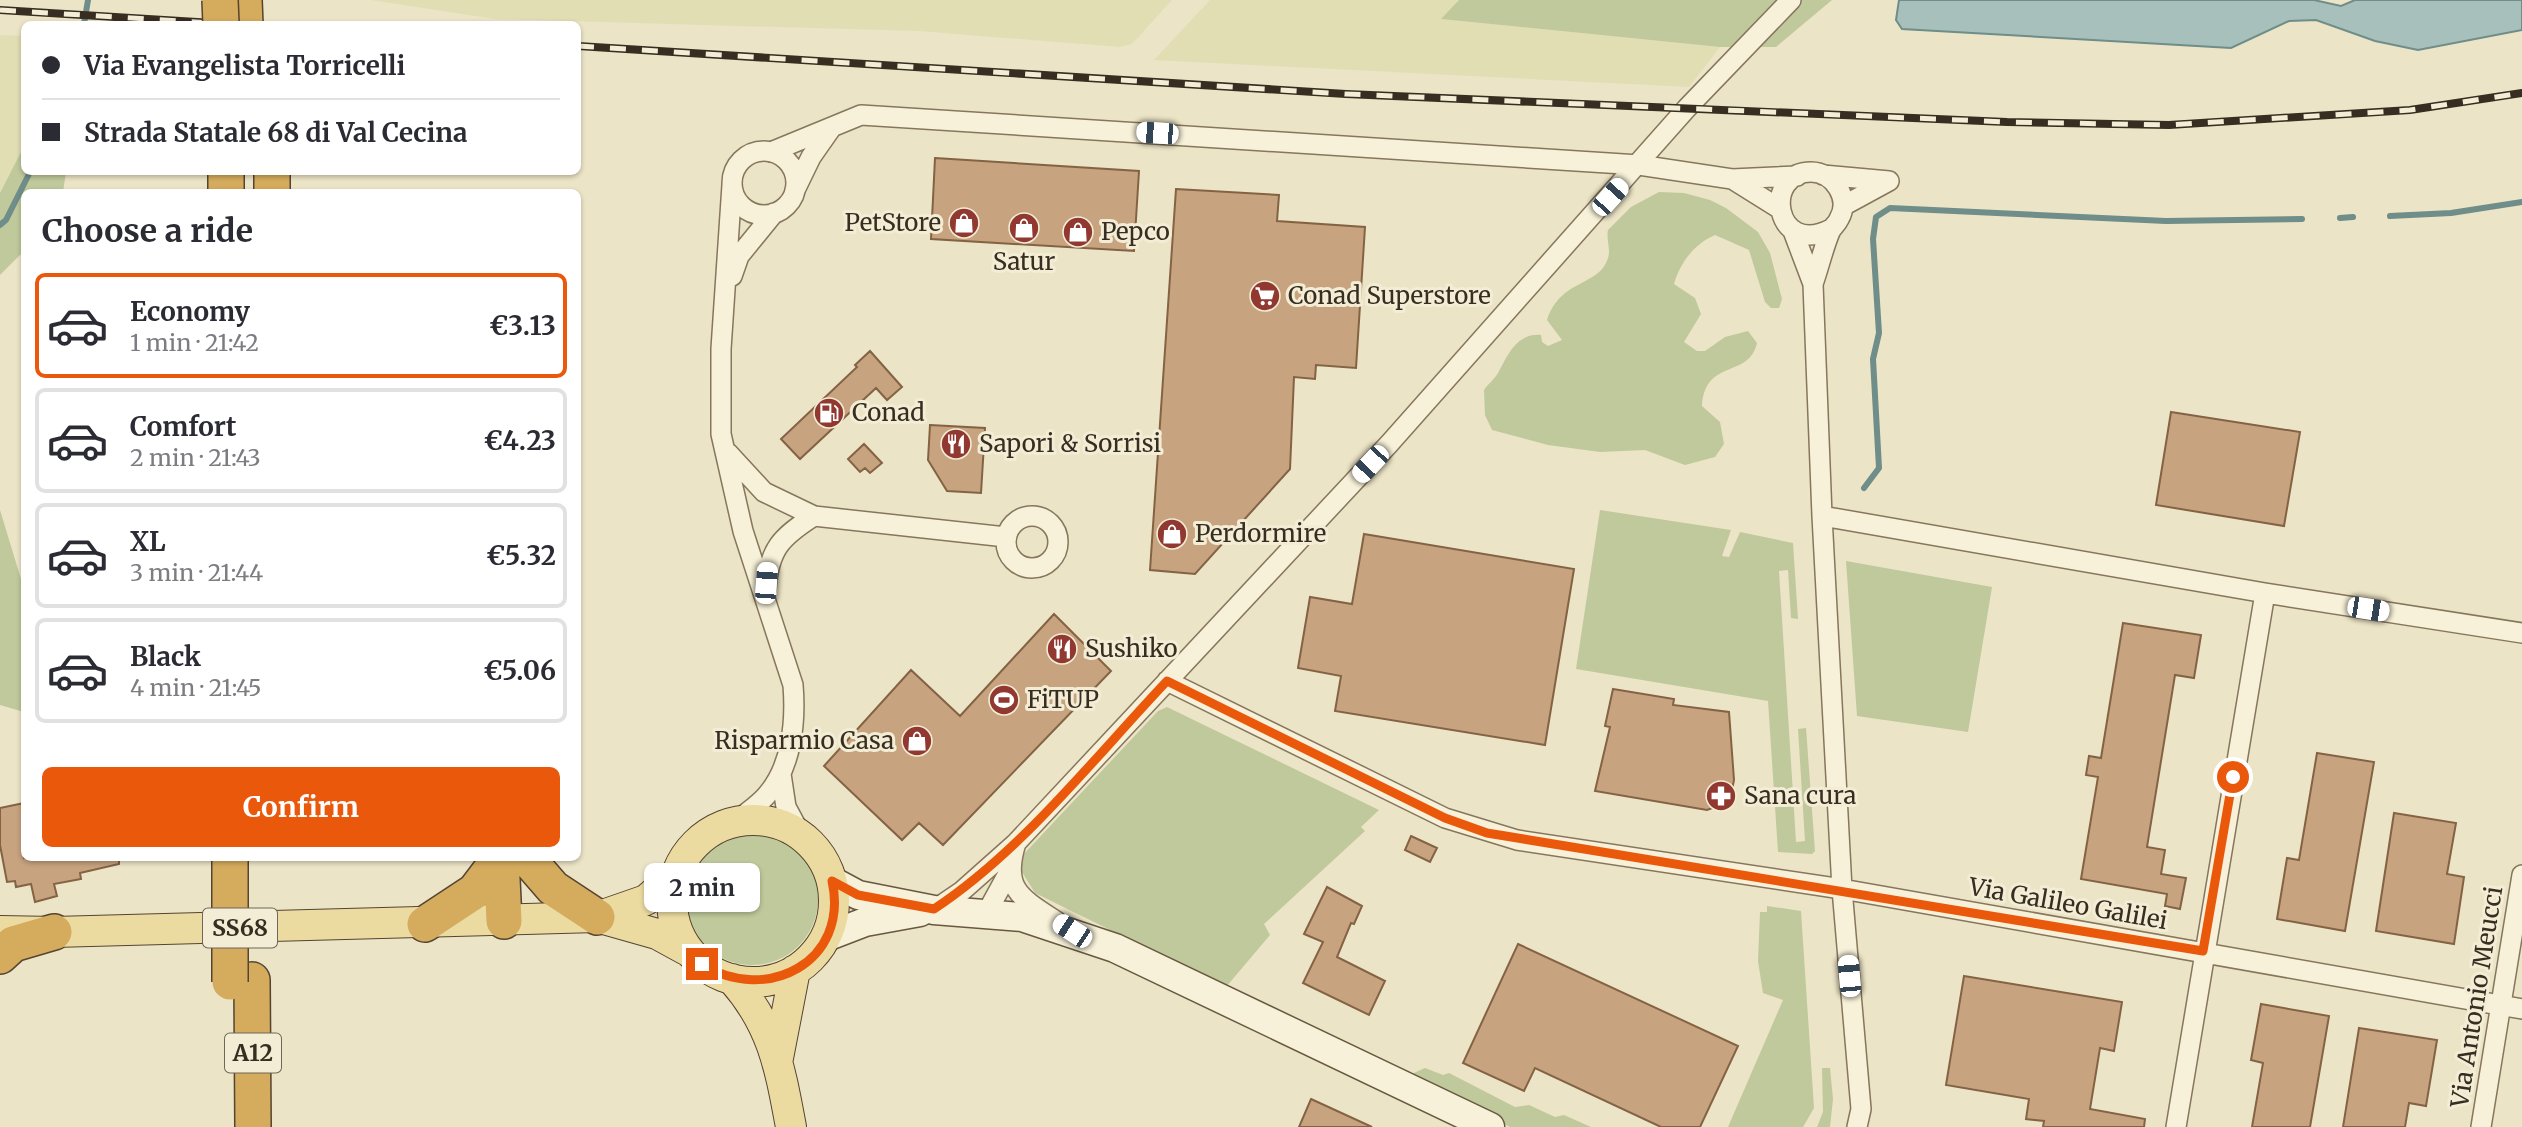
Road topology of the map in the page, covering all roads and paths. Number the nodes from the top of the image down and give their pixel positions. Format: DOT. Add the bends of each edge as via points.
graph roads {
  1 [pos="220,0"];
  2 [pos="244,0"];
  3 [pos="1791,0"];
  4 [pos="221,21"];
  5 [pos="246,21"];
  6 [pos="833,126"];
  7 [pos="771,152"];
  8 [pos="1639,165"];
  9 [pos="1823,175"];
  10 [pos="1797,176"];
  11 [pos="1732,180"];
  12 [pos="732,185"];
  13 [pos="795,190"];
  14 [pos="1843,206"];
  15 [pos="1780,209"];
  16 [pos="774,213"];
  17 [pos="1831,229"];
  18 [pos="1793,230"];
  19 [pos="1813,284"];
  20 [pos="726,293"];
  21 [pos="725,450"];
  22 [pos="814,516"];
  23 [pos="1822,516"];
  24 [pos="1006,537"];
  25 [pos="2265,593"];
  26 [pos="765,600"];
  27 [pos="2522,633"];
  28 [pos="1167,681"];
  29 [pos="781,774"];
  30 [pos="737,821"];
  31 [pos="801,835"];
  32 [pos="1016,843"];
  33 [pos="230,861"];
  34 [pos="255,861"];
  35 [pos="498,861"];
  36 [pos="501,861"];
  37 [pos="524,861"];
  38 [pos="528,861"];
  39 [pos="1010,870"];
  40 [pos="676,874"];
  41 [pos="982,874"];
  42 [pos="2522,875"];
  43 [pos="832,881"];
  44 [pos="1842,890"];
  45 [pos="934,909"];
  46 [pos="987,912"];
  47 [pos="597,917"];
  48 [pos="513,920"];
  49 [pos="425,924"];
  50 [pos="0,931"];
  51 [pos="1072,931"];
  52 [pos="54,932"];
  53 [pos="826,937"];
  54 [pos="2203,951"];
  55 [pos="690,952"];
  56 [pos="0,956"];
  57 [pos="795,970"];
  58 [pos="732,979"];
  59 [pos="241,981"];
  60 [pos="2500,1005"];
  61 [pos="2522,1009"];
  62 [pos="778,1058"];
  63 [pos="229,1127"];
  64 [pos="253,1127"];
  65 [pos="790,1127"];
  66 [pos="1490,1127"];
  67 [pos="1857,1127"];
  68 [pos="2176,1127"];
  69 [pos="2481,1127"];
  1 -- 4 [label="highway, bridge"];
  2 -- 5 [label="highway"];
  3 -- 8 [label="street"];
  6 -- 7 [label="street"];
  6 -- 8 [label="street" via="861,115"];
  6 -- 13 [label="street"];
  7 -- 12 [label="street" via="747,156 736,169"];
  7 -- 13 [label="street" via="790,166"];
  8 -- 11 [label="street"];
  8 -- 28 [label="street" via="1389,444"];
  9 -- 10 [label="street"];
  9 -- 14 [label="street" via="1834,182"];
  9 -- 14 [label="street" via="1889,181"];
  10 -- 11 [label="street"];
  10 -- 15 [label="street" via="1781,195"];
  11 -- 15 [label="street"];
  12 -- 16 [label="street" via="743,207 758,214"];
  12 -- 20 [label="street"];
  13 -- 16 [label="street" via="788,204"];
  14 -- 17 [label="street"];
  15 -- 18 [label="street"];
  16 -- 20 [label="street" via="739,256"];
  17 -- 18 [label="street" via="1806,236"];
  17 -- 19 [label="street"];
  18 -- 19 [label="street"];
  19 -- 23 [label="street"];
  20 -- 21 [label="street" via="721,410"];
  21 -- 22 [label="street" via="764,492"];
  21 -- 26 [label="street"];
  22 -- 24 [label="street"];
  22 -- 26 [label="street" via="774,550"];
  23 -- 25 [label="street"];
  23 -- 44 [label="street"];
  25 -- 27 [label="street"];
  25 -- 54 [label="street"];
  26 -- 29 [label="street" via="793,685 795,710"];
  28 -- 32 [label="street"];
  28 -- 44 [label="street, Via Galileo Galilei" via="1445,818 1487,833"];
  29 -- 30 [label="street" via="766,796"];
  29 -- 31 [label="street" via="786,807"];
  30 -- 31 [label="main road, SS68" via="770,821"];
  30 -- 40 [label="main road, SS68" via="700,840"];
  31 -- 43 [label="main road, SS68" via="823,859"];
  32 -- 39 [label="street"];
  32 -- 41 [label="street"];
  33 -- 59 [label="highway, bridge"];
  34 -- 59 [label="highway"];
  35 -- 49 [label="highway" via="475,891"];
  36 -- 48 [label="highway"];
  37 -- 48 [label="highway"];
  38 -- 47 [label="highway" via="553,888"];
  39 -- 46 [label="street"];
  39 -- 51 [label="street" via="1016,892"];
  40 -- 47 [label="main road, SS68" via="646,900"];
  40 -- 55 [label="main road, SS68" via="672,907"];
  41 -- 45 [label="street"];
  41 -- 46 [label="street"];
  42 -- 60 [label="street, Via Antonio Meucci"];
  43 -- 45 [label="main road, SS68" via="858,895"];
  43 -- 53 [label="main road, SS68" via="834,907"];
  44 -- 54 [label="street, Via Galileo Galilei"];
  44 -- 67 [label="street" via="1861,1109"];
  45 -- 46 [label="main road, SS68"];
  45 -- 53 [label="main road, SS68" via="865,922"];
  46 -- 51 [label="main road, SS68"];
  47 -- 48 [label="main road, SS68"];
  47 -- 55 [label="main road, SS68" via="657,934"];
  48 -- 49 [label="main road, SS68"];
  49 -- 52 [label="main road, SS68"];
  50 -- 52 [label="main road, SS68"];
  51 -- 66 [label="main road, SS68"];
  52 -- 56 [label="highway" via="13,944"];
  53 -- 57 [label="main road, SS68"];
  54 -- 60 [label="street, Via Galileo Galilei"];
  54 -- 68 [label="street"];
  55 -- 58 [label="main road, SS68" via="702,964"];
  57 -- 58 [label="main road, SS68" via="764,981"];
  57 -- 62 [label="main road"];
  58 -- 62 [label="main road" via="751,1000"];
  59 -- 63 [label="highway"];
  59 -- 64 [label="highway, A12"];
  60 -- 61 [label="street, Via Galileo Galilei"];
  60 -- 69 [label="street, Via Antonio Meucci"];
  62 -- 65 [label="main road"];
}
